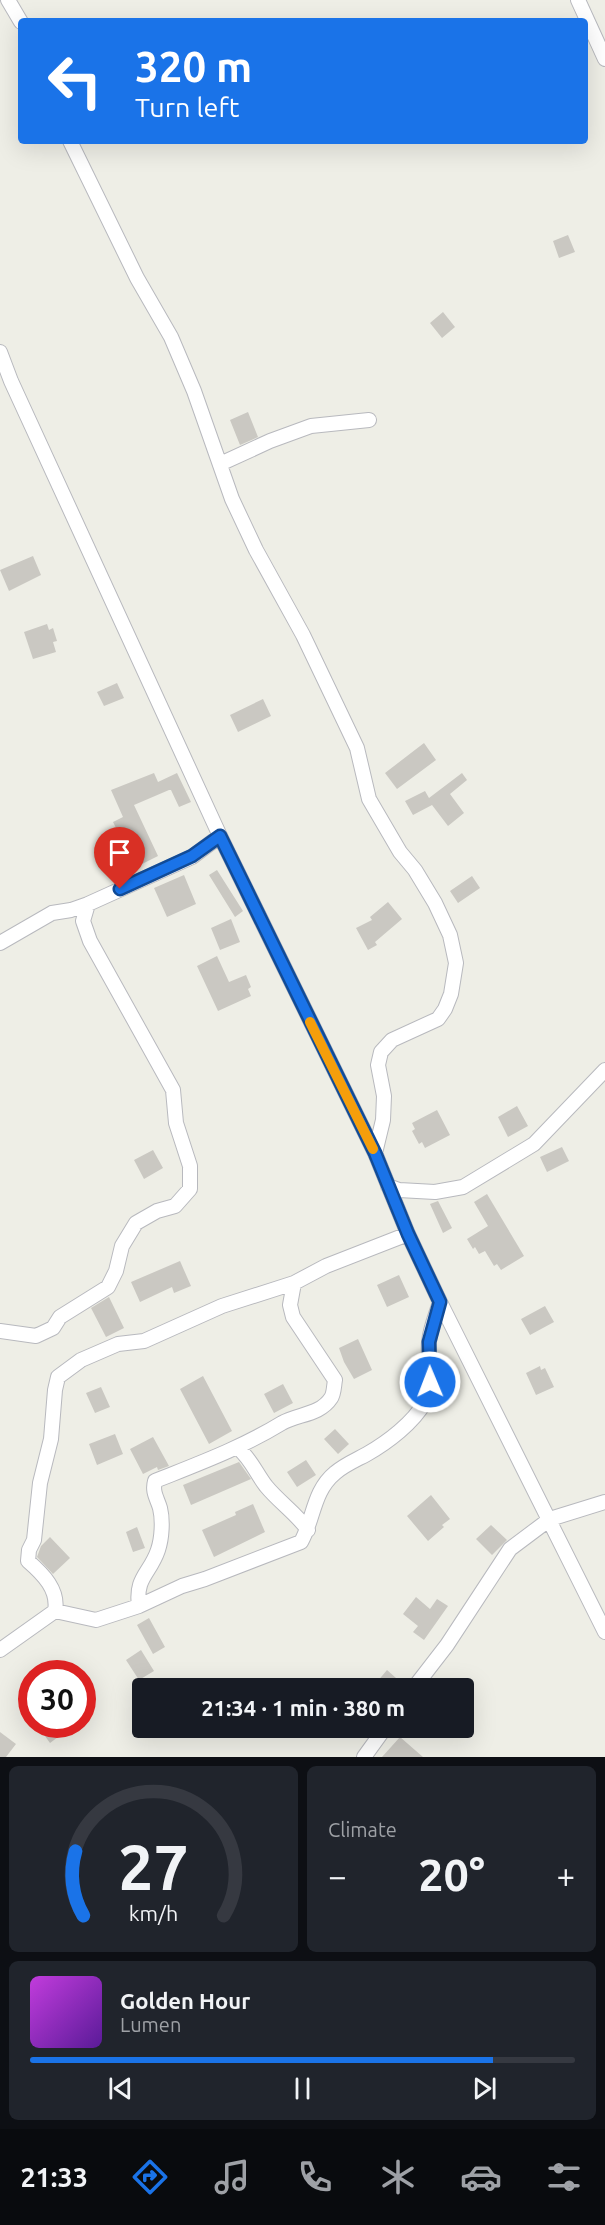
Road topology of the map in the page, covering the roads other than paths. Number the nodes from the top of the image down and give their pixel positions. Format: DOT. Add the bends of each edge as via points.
graph roads {
  1 [pos="8,0"];
  2 [pos="578,0"];
  3 [pos="19,18"];
  4 [pos="586,18"];
  5 [pos="588,21"];
  6 [pos="605,58"];
  7 [pos="70,144"];
  8 [pos="0,352"];
  9 [pos="369,420"];
  10 [pos="220,464"];
  11 [pos="220,836"];
  12 [pos="88,904"];
  13 [pos="0,942"];
  14 [pos="605,1070"];
  15 [pos="375,1153"];
  16 [pos="388,1186"];
  17 [pos="408,1234"];
  18 [pos="294,1283"];
  19 [pos="440,1302"];
  20 [pos="0,1331"];
  21 [pos="238,1448"];
  22 [pos="605,1502"];
  23 [pos="550,1520"];
  24 [pos="308,1530"];
  25 [pos="139,1606"];
  26 [pos="55,1611"];
  27 [pos="605,1632"];
  28 [pos="0,1650"];
  29 [pos="422,1678"];
  30 [pos="378,1738"];
  31 [pos="364,1757"];
  1 -- 3 [label="street"];
  2 -- 4 [label="street"];
  5 -- 6 [label="street"];
  7 -- 10 [label="street" via="171,337"];
  8 -- 11 [label="street"];
  9 -- 10 [label="street" via="311,426"];
  10 -- 15 [label="street" via="256,550 303,635 357,748 369,799 435,903 450,934 456,963 445,1009 438,1019 392,1040 381,1052 378,1065 384,1096 383,1120"];
  11 -- 12 [label="street" via="192,856"];
  11 -- 15 [label="street"];
  12 -- 13 [label="street" via="52,913"];
  12 -- 20 [label="street" via="83,921 90,941 173,1090 176,1123 190,1166 190,1189 175,1206 136,1223 122,1246 108,1287 60,1317 53,1328 36,1335"];
  14 -- 16 [label="street" via="534,1144 463,1187 435,1192"];
  15 -- 16 [label="street"];
  16 -- 17 [label="street"];
  17 -- 18 [label="street"];
  17 -- 19 [label="street"];
  18 -- 21 [label="street" via="290,1305 293,1317 335,1380 332,1397 321,1408 284,1422"];
  18 -- 26 [label="street" via="222,1306 144,1341 118,1344 81,1360 58,1377 34,1540 27,1561 48,1582 56,1602"];
  19 -- 23 [label="street"];
  19 -- 24 [label="street" via="429,1342 427,1400 394,1434 334,1473 311,1510"];
  21 -- 24 [label="street"];
  21 -- 25 [label="street" via="155,1482 153,1490 161,1510 162,1528 158,1550 137,1590"];
  22 -- 23 [label="street"];
  23 -- 27 [label="street"];
  23 -- 29 [label="street" via="510,1550"];
  24 -- 25 [label="street" via="301,1542"];
  25 -- 26 [label="street" via="96,1620"];
  26 -- 28 [label="street"];
  30 -- 31 [label="street"];
}
